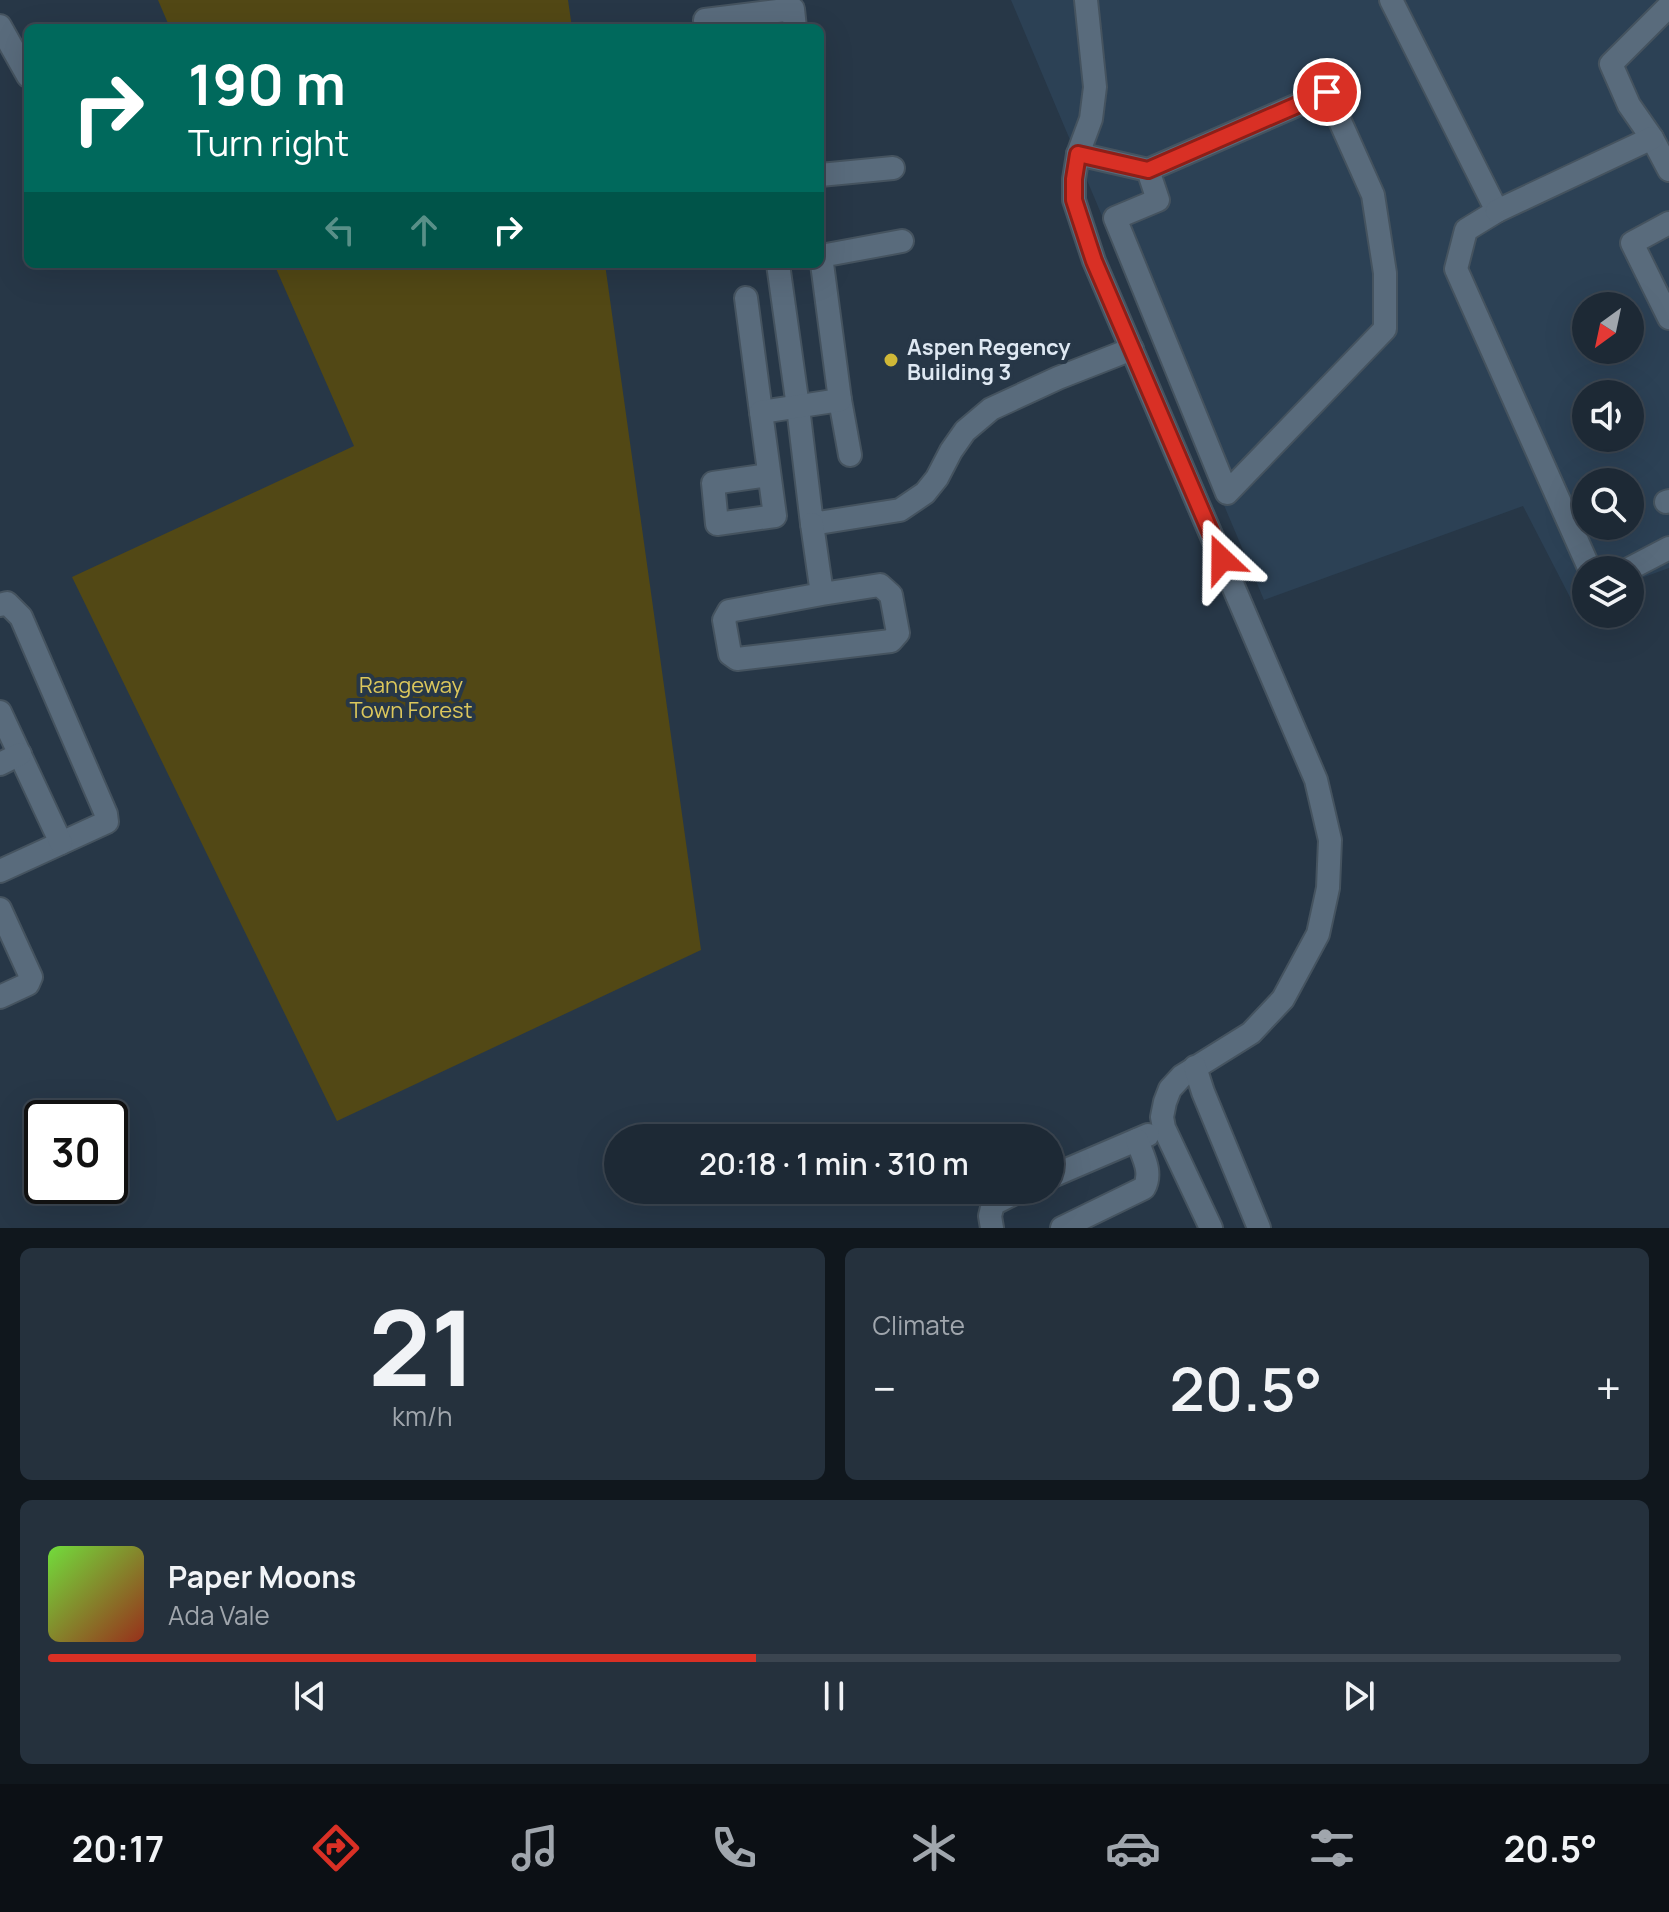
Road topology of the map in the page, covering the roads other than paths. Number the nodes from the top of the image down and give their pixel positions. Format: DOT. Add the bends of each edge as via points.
graph roads {
  1 [pos="1086,0"];
  2 [pos="1391,0"];
  3 [pos="1669,6"];
  4 [pos="793,12"];
  5 [pos="743,15"];
  6 [pos="706,24"];
  7 [pos="0,26"];
  8 [pos="24,69"];
  9 [pos="1652,138"];
  10 [pos="1078,154"];
  11 [pos="893,168"];
  12 [pos="1148,170"];
  13 [pos="1669,170"];
  14 [pos="824,175"];
  15 [pos="1497,211"];
  16 [pos="1669,223"];
  17 [pos="902,241"];
  18 [pos="824,255"];
  19 [pos="779,268"];
  20 [pos="823,268"];
  21 [pos="746,298"];
  22 [pos="1669,318"];
  23 [pos="1132,349"];
  24 [pos="840,400"];
  25 [pos="798,407"];
  26 [pos="761,412"];
  27 [pos="850,455"];
  28 [pos="769,475"];
  29 [pos="812,524"];
  30 [pos="1669,548"];
  31 [pos="1584,556"];
  32 [pos="1644,561"];
  33 [pos="822,594"];
  34 [pos="0,605"];
  35 [pos="0,712"];
  36 [pos="10,759"];
  37 [pos="61,843"];
  38 [pos="0,871"];
  39 [pos="0,909"];
  40 [pos="0,997"];
  41 [pos="1195,1067"];
  42 [pos="1164,1128"];
  43 [pos="1137,1140"];
  44 [pos="1064,1171"];
  45 [pos="993,1204"];
  46 [pos="992,1228"];
  47 [pos="1062,1228"];
  48 [pos="1211,1228"];
  49 [pos="1259,1228"];
  1 -- 10 [label="street" via="1095,87"];
  2 -- 15 [label="street"];
  3 -- 9 [label="street" via="1611,64 1629,105"];
  4 -- 5 [label="street"];
  5 -- 6 [label="street" via="705,20"];
  7 -- 8 [label="street"];
  9 -- 13 [label="street"];
  9 -- 15 [label="street"];
  10 -- 12 [label="street"];
  10 -- 23 [label="street" via="1074,200"];
  11 -- 14 [label="street"];
  12 -- 12 [label="street" via="1327,92 1373,195 1385,273 1385,329 1227,493 1115,218 1158,200"];
  15 -- 31 [label="street" via="1466,230 1456,269"];
  16 -- 22 [label="street" via="1632,243"];
  17 -- 18 [label="street"];
  19 -- 25 [label="street"];
  20 -- 24 [label="street"];
  21 -- 26 [label="street"];
  23 -- 29 [label="street" via="991,409 965,431 925,493 900,510"];
  23 -- 41 [label="street" via="1316,780 1330,840 1328,888 1318,934 1283,999 1251,1033"];
  24 -- 25 [label="street"];
  24 -- 27 [label="street"];
  25 -- 26 [label="street"];
  25 -- 29 [label="street"];
  26 -- 28 [label="street"];
  29 -- 33 [label="street"];
  30 -- 32 [label="street"];
  33 -- 33 [label="street" via="880,585 891,595 898,633 891,641 737,659 730,654 724,620 729,611"];
  34 -- 37 [label="street" via="7,603 21,617 106,814 107,822"];
  35 -- 36 [label="street"];
  36 -- 37 [label="street"];
  37 -- 38 [label="street"];
  39 -- 40 [label="street" via="31,977 28,984"];
  41 -- 42 [label="street" via="1170,1089"];
  41 -- 49 [label="street"];
  42 -- 43 [label="street"];
  42 -- 48 [label="street"];
  43 -- 44 [label="street"];
  43 -- 47 [label="street" via="1148,1175 1144,1188"];
  45 -- 46 [label="street"];
}
